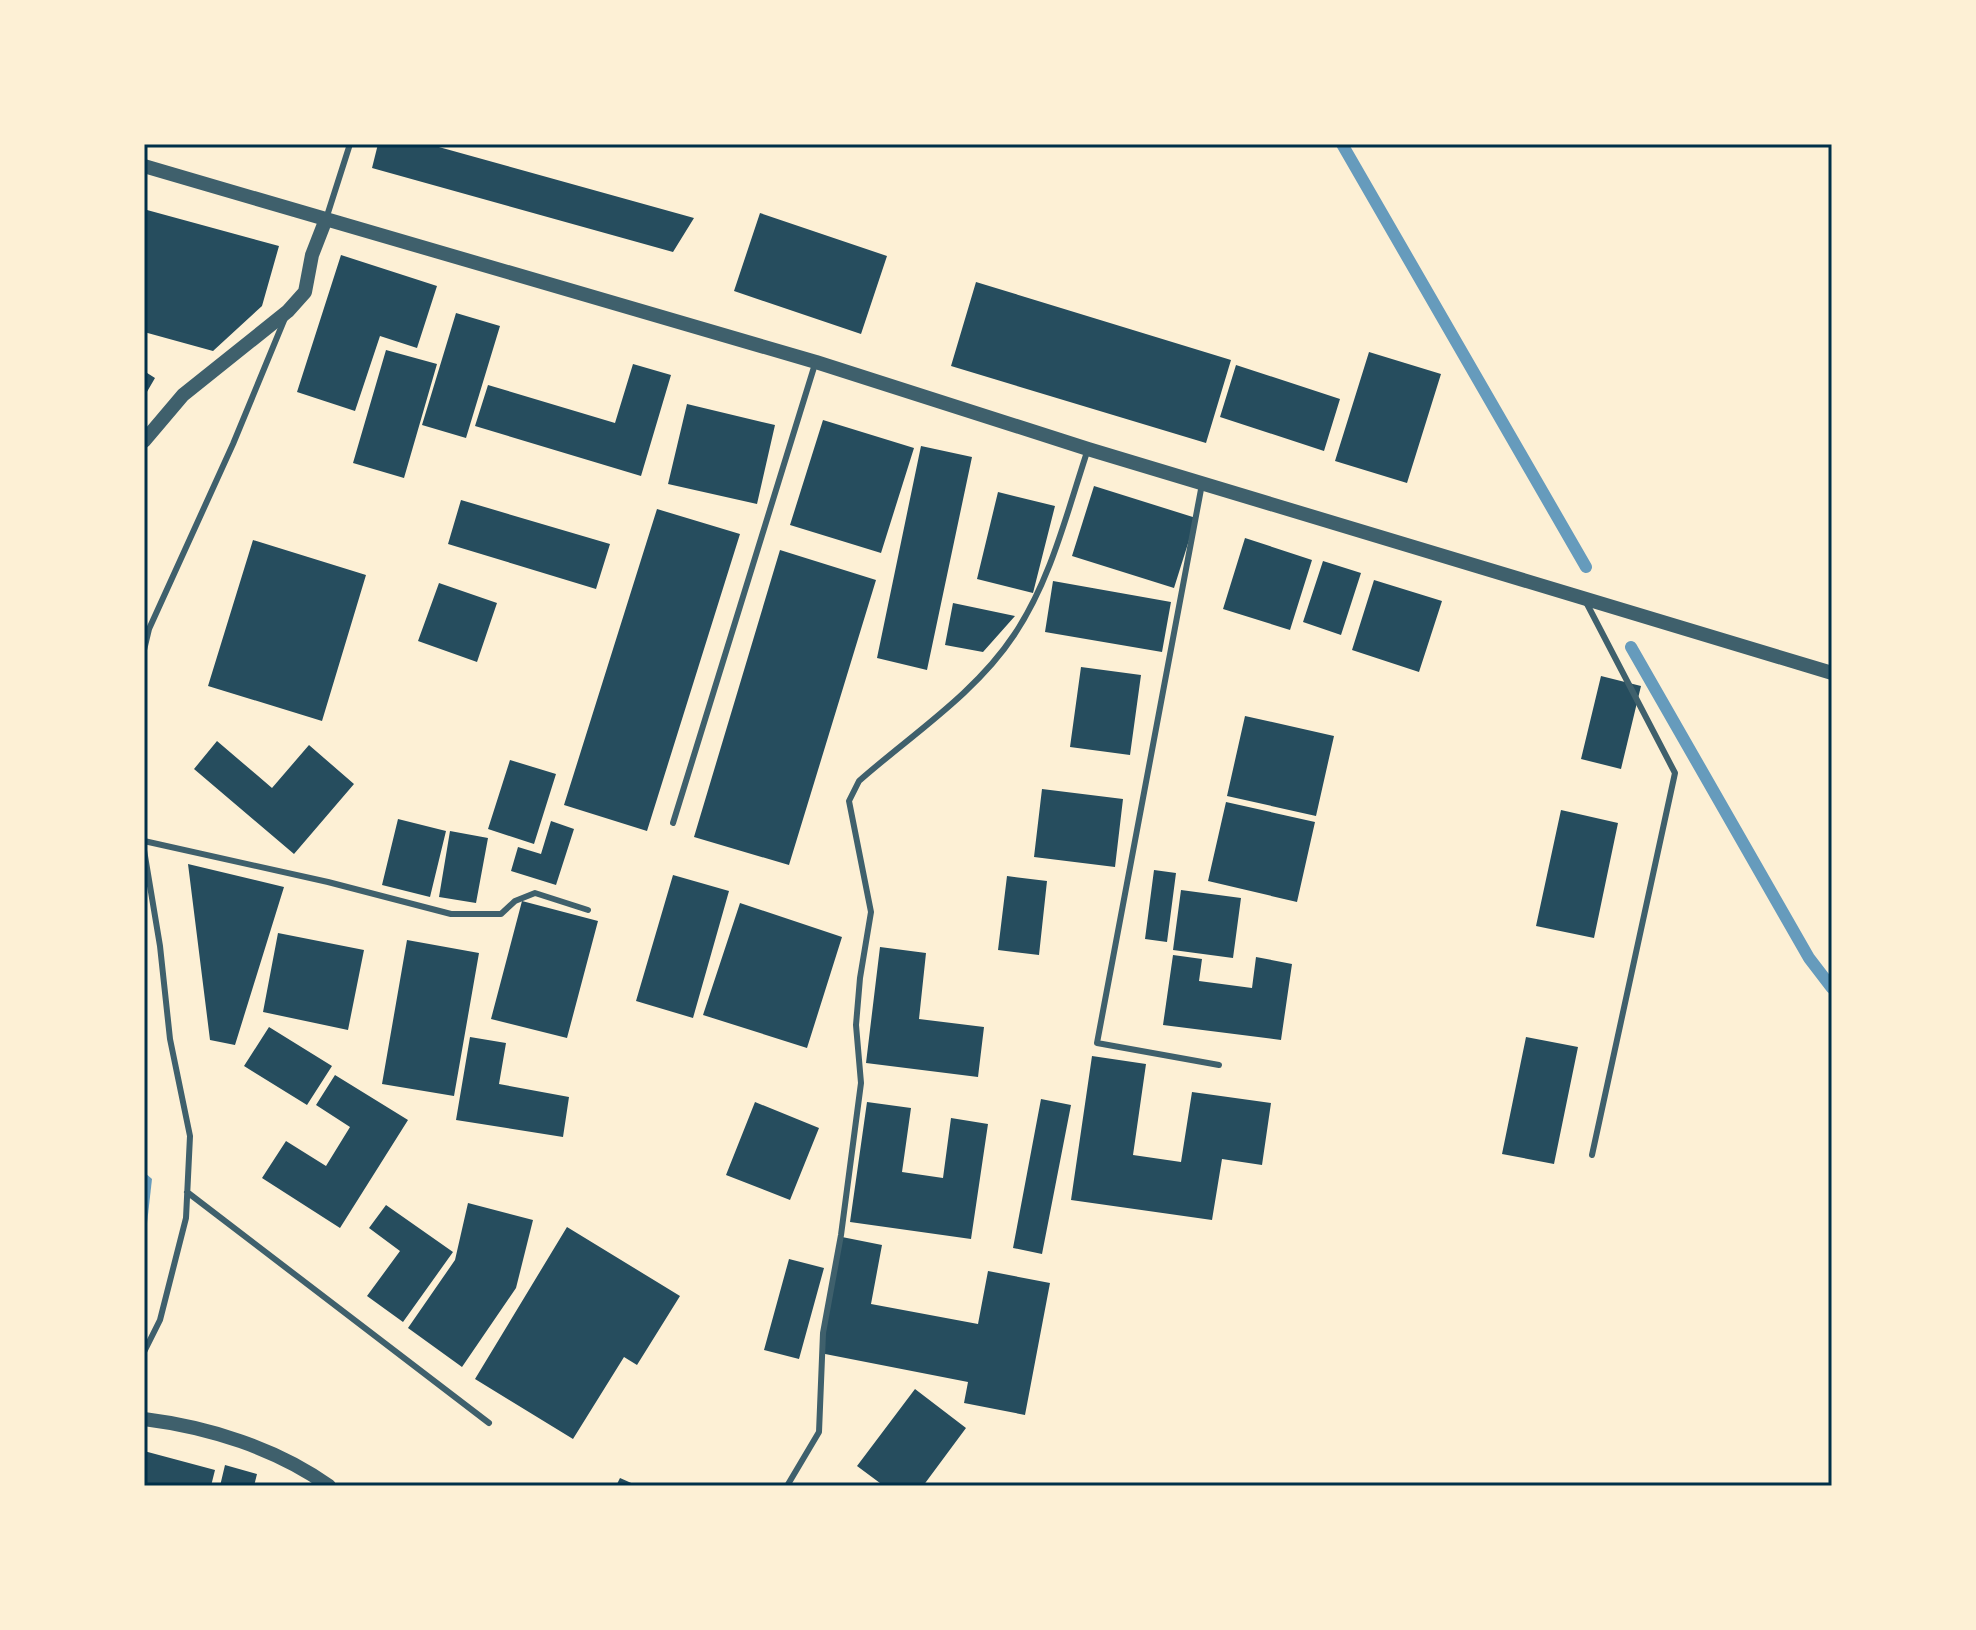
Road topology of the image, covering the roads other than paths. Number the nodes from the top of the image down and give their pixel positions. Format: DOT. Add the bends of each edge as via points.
graph roads {
  1 [pos="350,144"];
  2 [pos="144,166"];
  3 [pos="326,219"];
  4 [pos="288,311"];
  5 [pos="816,362"];
  6 [pos="144,441"];
  7 [pos="1088,449"];
  8 [pos="1202,484"];
  9 [pos="1585,600"];
  10 [pos="144,650"];
  11 [pos="1832,673"];
  12 [pos="673,823"];
  13 [pos="144,841"];
  14 [pos="144,850"];
  15 [pos="588,910"];
  16 [pos="1219,1065"];
  17 [pos="1592,1155"];
  18 [pos="187,1192"];
  19 [pos="144,1352"];
  20 [pos="144,1419"];
  21 [pos="489,1423"];
  22 [pos="329,1486"];
  23 [pos="787,1486"];
  1 -- 3 [label="lane"];
  2 -- 3 [label="street"];
  3 -- 4 [label="street" via="305,292"];
  3 -- 5 [label="street"];
  4 -- 6 [label="street" via="183,395"];
  4 -- 10 [label="lane"];
  5 -- 7 [label="street"];
  5 -- 12 [label="lane"];
  7 -- 8 [label="street"];
  7 -- 23 [label="lane" via="1047,572 1014,636 972,686 859,781 849,801 871,912 856,1025 861,1083 823,1333 819,1432"];
  8 -- 9 [label="street"];
  8 -- 16 [label="lane" via="1097,1043"];
  9 -- 11 [label="street"];
  9 -- 17 [label="lane" via="1675,773"];
  13 -- 15 [label="lane" via="451,914 501,914 535,893"];
  14 -- 18 [label="lane" via="170,1039 190,1136"];
  18 -- 19 [label="lane" via="186,1218 160,1320"];
  18 -- 21 [label="lane"];
  20 -- 22 [label="street" via="248,1443"];
}
